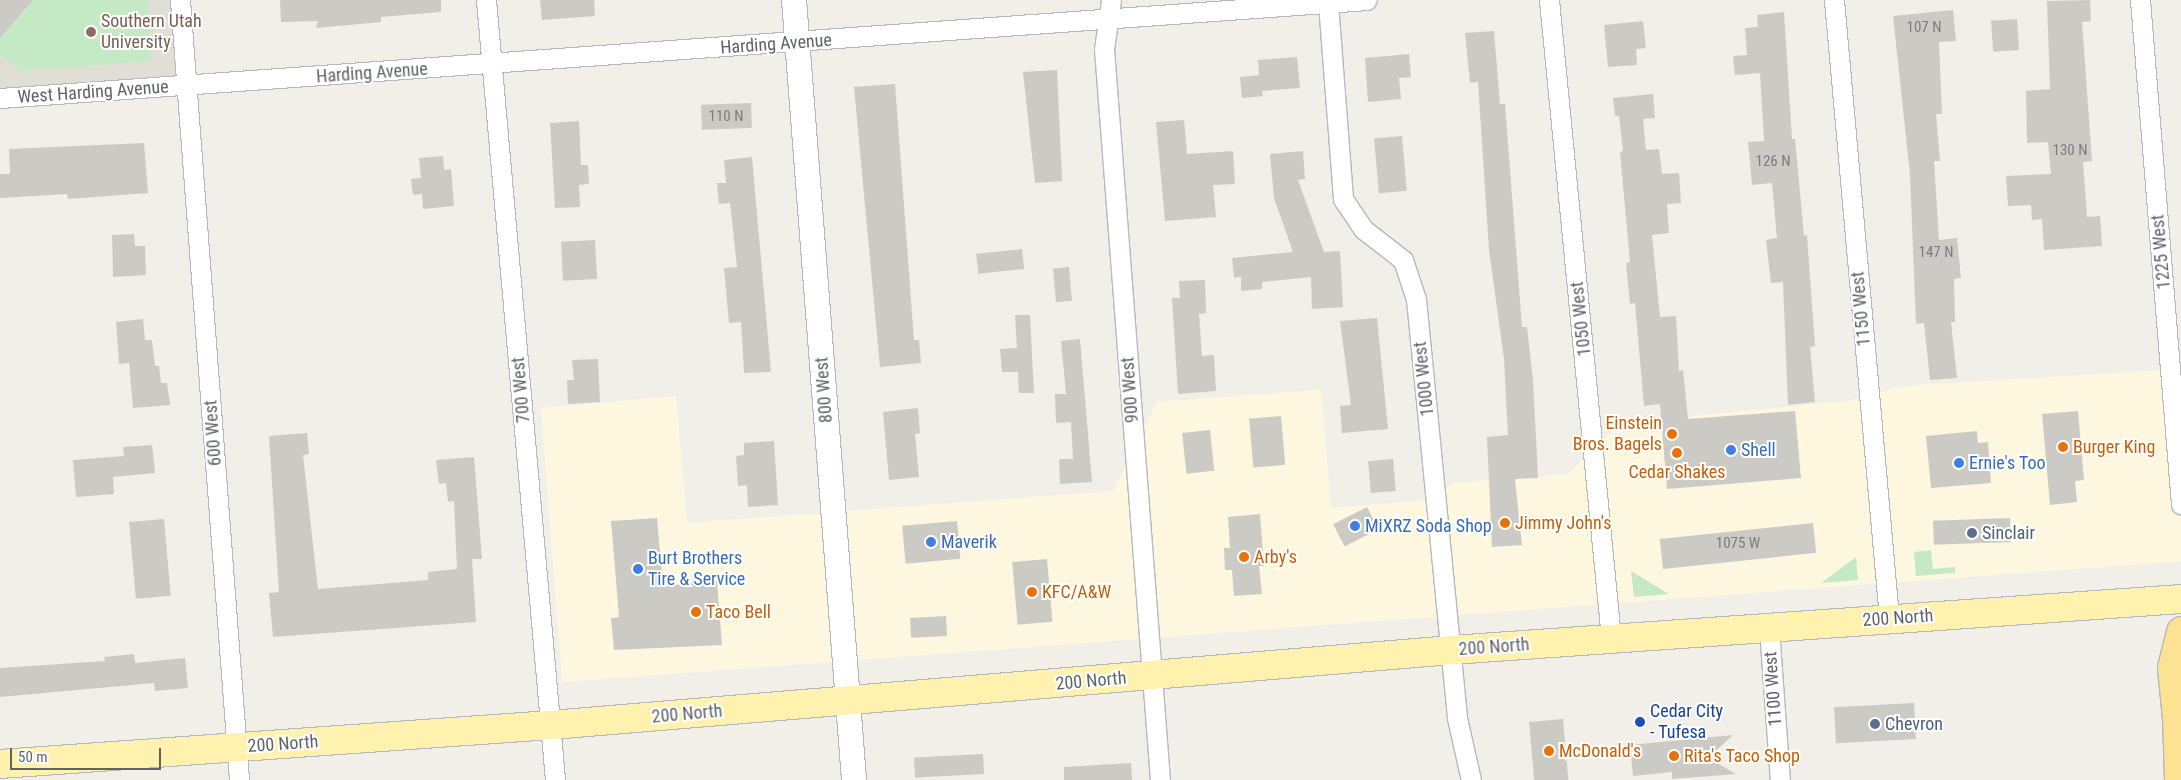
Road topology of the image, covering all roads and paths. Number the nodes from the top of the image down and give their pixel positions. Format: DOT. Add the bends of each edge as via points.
graph roads {
  1 [pos="180,0"];
  2 [pos="486,0"];
  3 [pos="794,0"];
  4 [pos="1111,0"];
  5 [pos="1366,0"];
  6 [pos="1549,0"];
  7 [pos="1834,0"];
  8 [pos="2140,0"];
  9 [pos="1328,3"];
  10 [pos="1108,20"];
  11 [pos="797,42"];
  12 [pos="492,65"];
  13 [pos="186,86"];
  14 [pos="0,98"];
  15 [pos="2181,504"];
  16 [pos="2181,599"];
  17 [pos="1890,618"];
  18 [pos="1769,628"];
  19 [pos="2181,630"];
  20 [pos="1611,638"];
  21 [pos="1452,650"];
  22 [pos="1151,676"];
  23 [pos="848,701"];
  24 [pos="551,725"];
  25 [pos="237,747"];
  26 [pos="0,764"];
  27 [pos="239,780"];
  28 [pos="555,780"];
  29 [pos="854,780"];
  30 [pos="1160,780"];
  31 [pos="1471,780"];
  32 [pos="1780,780"];
  33 [pos="2178,780"];
  1 -- 13 [label="street, 600 West"];
  2 -- 12 [label="street, 700 West"];
  3 -- 11 [label="street, 800 West"];
  4 -- 10 [label="street, 900 West"];
  5 -- 9 [label="street, Harding Avenue"];
  6 -- 20 [label="street, 1050 West"];
  7 -- 17 [label="street, 1150 West"];
  8 -- 15 [label="street, 1225 West"];
  9 -- 10 [label="street, Harding Avenue"];
  9 -- 21 [label="street, 1000 West" via="1343,199 1363,229 1403,260 1416,299"];
  10 -- 11 [label="street, Harding Avenue"];
  10 -- 22 [label="street, 900 West" via="1104,49"];
  11 -- 12 [label="street, Harding Avenue"];
  11 -- 23 [label="street, 800 West"];
  12 -- 13 [label="street, Harding Avenue"];
  12 -- 24 [label="street, 700 West"];
  13 -- 14 [label="street, West Harding Avenue"];
  13 -- 25 [label="street, 600 West"];
  16 -- 17 [label="main road, 200 North"];
  17 -- 18 [label="main road, 200 North"];
  18 -- 20 [label="main road, 200 North"];
  18 -- 32 [label="street, 1100 West"];
  19 -- 33 [label="highway" via="2172,668 2178,718"];
  20 -- 21 [label="main road, 200 North"];
  21 -- 22 [label="main road, 200 North"];
  21 -- 31 [label="street, 1000 West" via="1456,718"];
  22 -- 23 [label="main road, 200 North"];
  22 -- 30 [label="street, 900 West"];
  23 -- 24 [label="main road, 200 North"];
  23 -- 29 [label="street, 800 West"];
  24 -- 25 [label="main road, 200 North"];
  24 -- 28 [label="street, 700 West"];
  25 -- 26 [label="main road, 200 North"];
  25 -- 27 [label="street, 600 West"];
}
